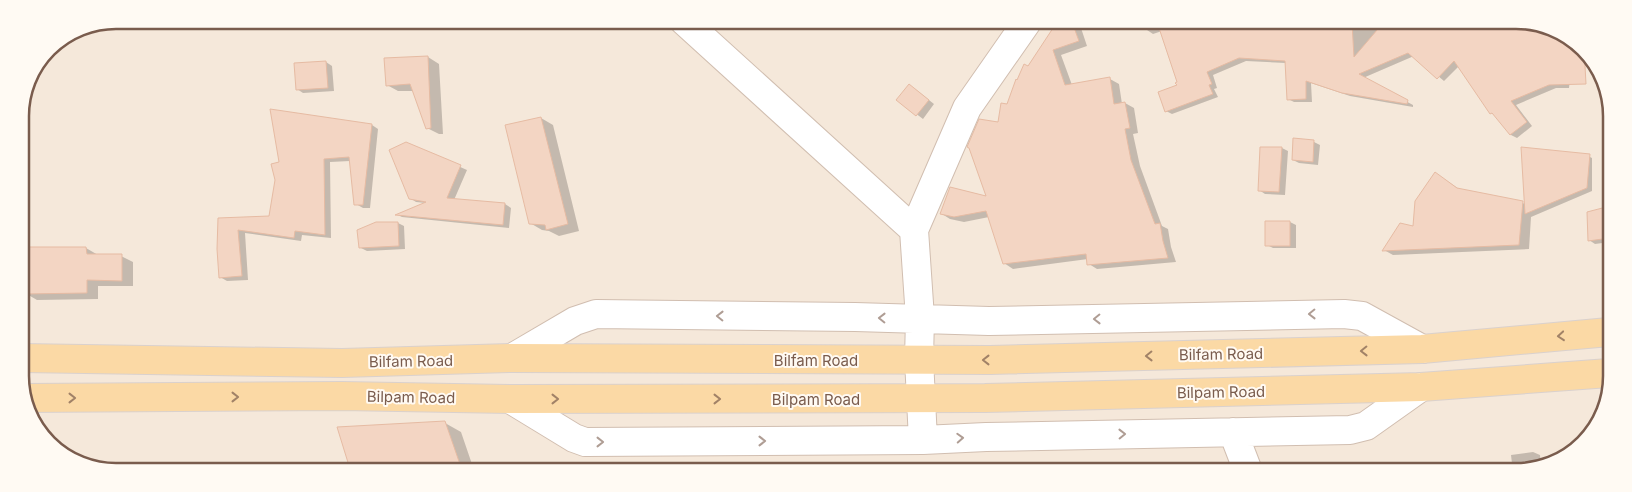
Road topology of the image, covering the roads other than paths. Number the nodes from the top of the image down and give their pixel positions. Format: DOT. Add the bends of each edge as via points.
graph roads {
  1 [pos="693,29"];
  2 [pos="1022,29"];
  3 [pos="914,230"];
  4 [pos="920,318"];
  5 [pos="1603,333"];
  6 [pos="1422,349"];
  7 [pos="29,358"];
  8 [pos="512,358"];
  9 [pos="919,359"];
  10 [pos="1603,373"];
  11 [pos="1421,387"];
  12 [pos="31,398"];
  13 [pos="920,398"];
  14 [pos="510,399"];
  15 [pos="1234,432"];
  16 [pos="923,440"];
  17 [pos="1245,463"];
  1 -- 3 [label="street"];
  2 -- 3 [label="street" via="967,108"];
  3 -- 4 [label="street"];
  6 -- 4 [label="street, one-way" via="1362,316 1344,314 989,321"];
  4 -- 8 [label="street, one-way" via="596,314 574,321"];
  4 -- 9 [label="street"];
  5 -- 6 [label="main road, Bilfam Road, one-way"];
  6 -- 9 [label="main road, Bilfam Road, one-way"];
  7 -- 8 [label="main road, Bilfam Road" via="342,363"];
  8 -- 9 [label="main road, Bilfam Road"];
  9 -- 13 [label="street"];
  10 -- 11 [label="main road, Bilpam Road"];
  11 -- 13 [label="main road, Bilpam Road"];
  11 -- 15 [label="street" via="1366,426 1350,430"];
  12 -- 14 [label="main road, Bilpam Road, one-way" via="342,396"];
  14 -- 13 [label="main road, Bilpam Road, one-way"];
  13 -- 16 [label="street"];
  14 -- 16 [label="street, one-way" via="585,442"];
  16 -- 15 [label="street, one-way"];
  15 -- 17 [label="street"];
}
